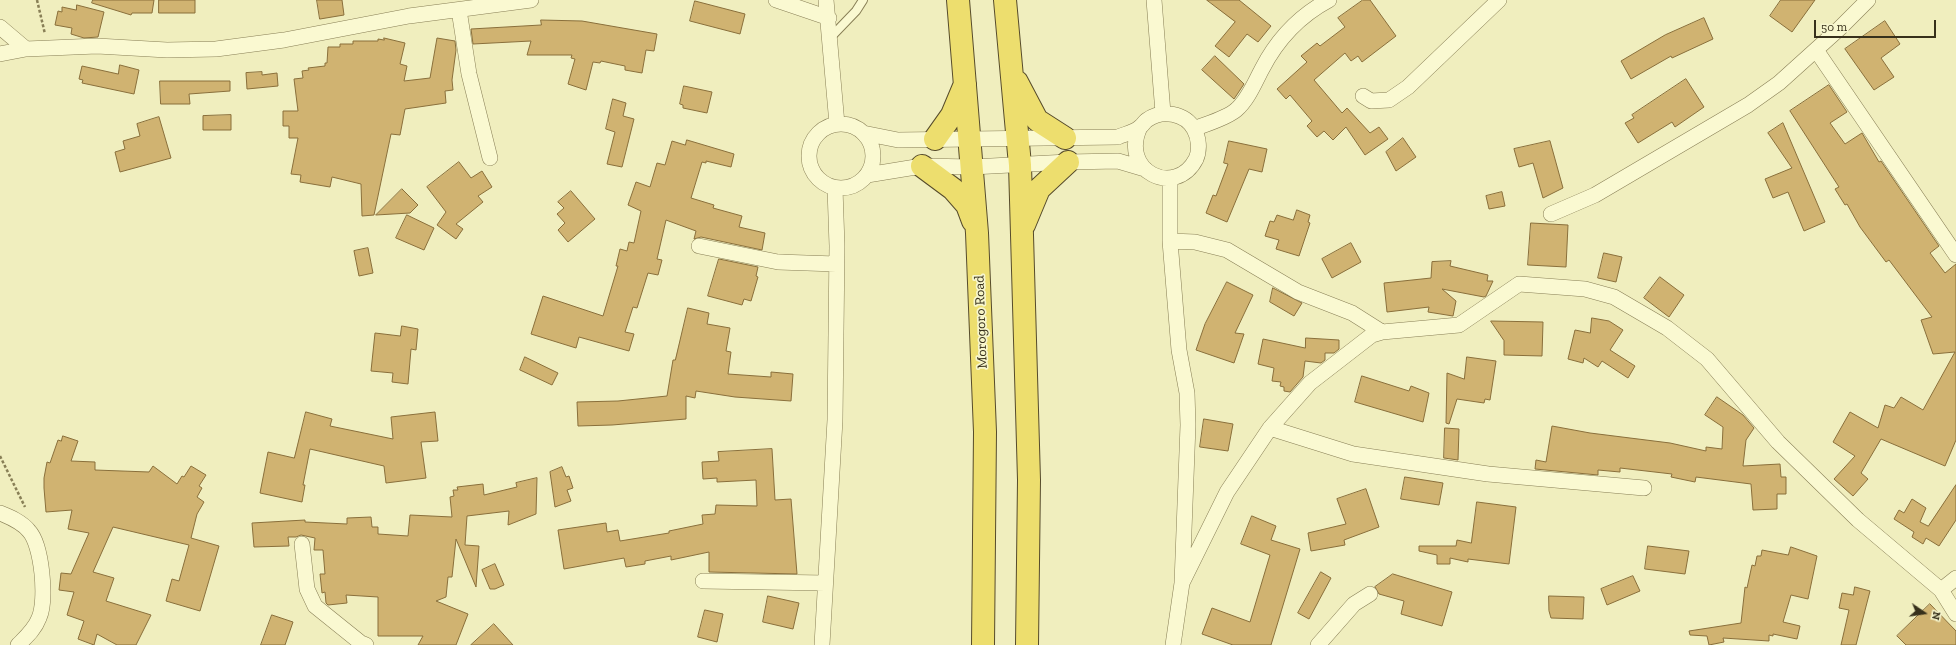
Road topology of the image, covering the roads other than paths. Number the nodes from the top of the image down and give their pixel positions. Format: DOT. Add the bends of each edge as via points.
graph roads {
  1 [pos="531,0"];
  2 [pos="776,0"];
  3 [pos="826,0"];
  4 [pos="863,0"];
  5 [pos="958,0"];
  6 [pos="1005,0"];
  7 [pos="1154,0"];
  8 [pos="1329,0"];
  9 [pos="1499,0"];
  10 [pos="1868,0"];
  11 [pos="459,10"];
  12 [pos="829,18"];
  13 [pos="0,27"];
  14 [pos="831,37"];
  15 [pos="26,49"];
  16 [pos="1816,50"];
  17 [pos="0,54"];
  18 [pos="1013,74"];
  19 [pos="966,82"];
  20 [pos="1363,96"];
  21 [pos="1163,113"];
  22 [pos="837,124"];
  23 [pos="1140,127"];
  24 [pos="1194,129"];
  25 [pos="863,133"];
  26 [pos="970,138"];
  27 [pos="1019,138"];
  28 [pos="1066,138"];
  29 [pos="935,139"];
  30 [pos="490,158"];
  31 [pos="1068,162"];
  32 [pos="1020,165"];
  33 [pos="922,166"];
  34 [pos="972,167"];
  35 [pos="1145,169"];
  36 [pos="867,175"];
  37 [pos="1170,178"];
  38 [pos="835,188"];
  39 [pos="1551,214"];
  40 [pos="1022,231"];
  41 [pos="977,234"];
  42 [pos="1170,241"];
  43 [pos="699,246"];
  44 [pos="1956,255"];
  45 [pos="836,264"];
  46 [pos="1382,332"];
  47 [pos="1270,428"];
  48 [pos="1644,488"];
  49 [pos="0,513"];
  50 [pos="302,544"];
  51 [pos="1956,578"];
  52 [pos="703,581"];
  53 [pos="825,583"];
  54 [pos="1182,583"];
  55 [pos="1941,590"];
  56 [pos="1370,594"];
  57 [pos="1956,614"];
  58 [pos="18,645"];
  59 [pos="366,645"];
  60 [pos="822,645"];
  61 [pos="983,645"];
  62 [pos="1027,645"];
  63 [pos="1173,645"];
  64 [pos="1318,645"];
  1 -- 11 [label="street"];
  2 -- 12 [label="street"];
  3 -- 12 [label="street"];
  4 -- 14 [label="lane"];
  5 -- 19 [label="highway, Morogoro Road"];
  6 -- 18 [label="highway"];
  7 -- 21 [label="street"];
  8 -- 24 [label="street" via="1297,20 1282,36 1248,96 1236,111"];
  9 -- 20 [label="street" via="1408,87 1389,100 1371,101"];
  10 -- 16 [label="street"];
  11 -- 15 [label="street" via="216,49 167,50 96,46"];
  11 -- 30 [label="street" via="468,74"];
  12 -- 14 [label="street"];
  13 -- 15 [label="street"];
  14 -- 22 [label="street"];
  15 -- 17 [label="street"];
  16 -- 39 [label="street" via="1779,83 1736,113 1595,195"];
  16 -- 44 [label="street"];
  18 -- 27 [label="highway"];
  18 -- 28 [label="highway" via="1037,120"];
  19 -- 26 [label="highway, Morogoro Road"];
  19 -- 29 [label="highway" via="952,115"];
  21 -- 23 [label="street" via="1146,120"];
  21 -- 24 [label="street" via="1181,117"];
  22 -- 25 [label="street" via="855,128"];
  22 -- 38 [label="street" via="828,127 815,138 809,155 813,173 819,180"];
  23 -- 28 [label="street" via="1118,137"];
  23 -- 35 [label="street" via="1135,145 1136,154"];
  24 -- 37 [label="street" via="1198,142 1197,156 1187,171"];
  25 -- 29 [label="street" via="898,140"];
  25 -- 36 [label="street" via="872,148 873,157"];
  26 -- 27 [label="street"];
  26 -- 29 [label="street"];
  26 -- 34 [label="highway, Morogoro Road"];
  27 -- 28 [label="street"];
  27 -- 32 [label="highway"];
  31 -- 32 [label="street"];
  31 -- 35 [label="street" via="1118,161"];
  31 -- 40 [label="highway" via="1039,190"];
  32 -- 34 [label="street"];
  32 -- 40 [label="highway"];
  33 -- 34 [label="street"];
  33 -- 36 [label="street"];
  33 -- 41 [label="highway" via="953,189 968,204"];
  34 -- 41 [label="highway, Morogoro Road"];
  35 -- 37 [label="street" via="1152,174"];
  36 -- 38 [label="street" via="853,186"];
  37 -- 42 [label="street"];
  38 -- 45 [label="street"];
  40 -- 62 [label="highway" via="1029,480"];
  41 -- 61 [label="highway, Morogoro Road" via="985,432"];
  42 -- 46 [label="street" via="1195,242 1227,250 1298,292 1352,314"];
  42 -- 54 [label="street" via="1179,350 1187,393"];
  43 -- 45 [label="street" via="778,262"];
  45 -- 53 [label="street" via="835,420"];
  46 -- 47 [label="street" via="1364,340 1310,383"];
  46 -- 55 [label="street" via="1459,325 1519,284 1585,289 1614,297 1667,328 1707,359 1778,442 1858,520"];
  47 -- 48 [label="street" via="1353,454 1488,474"];
  47 -- 54 [label="street" via="1227,492"];
  49 -- 58 [label="street" via="13,518 29,531 38,547 42,606 40,618"];
  50 -- 59 [label="street" via="307,589 315,606 360,643"];
  51 -- 55 [label="street"];
  52 -- 53 [label="street"];
  53 -- 60 [label="street"];
  54 -- 63 [label="street"];
  55 -- 57 [label="street"];
  56 -- 64 [label="street" via="1354,604"];
}
